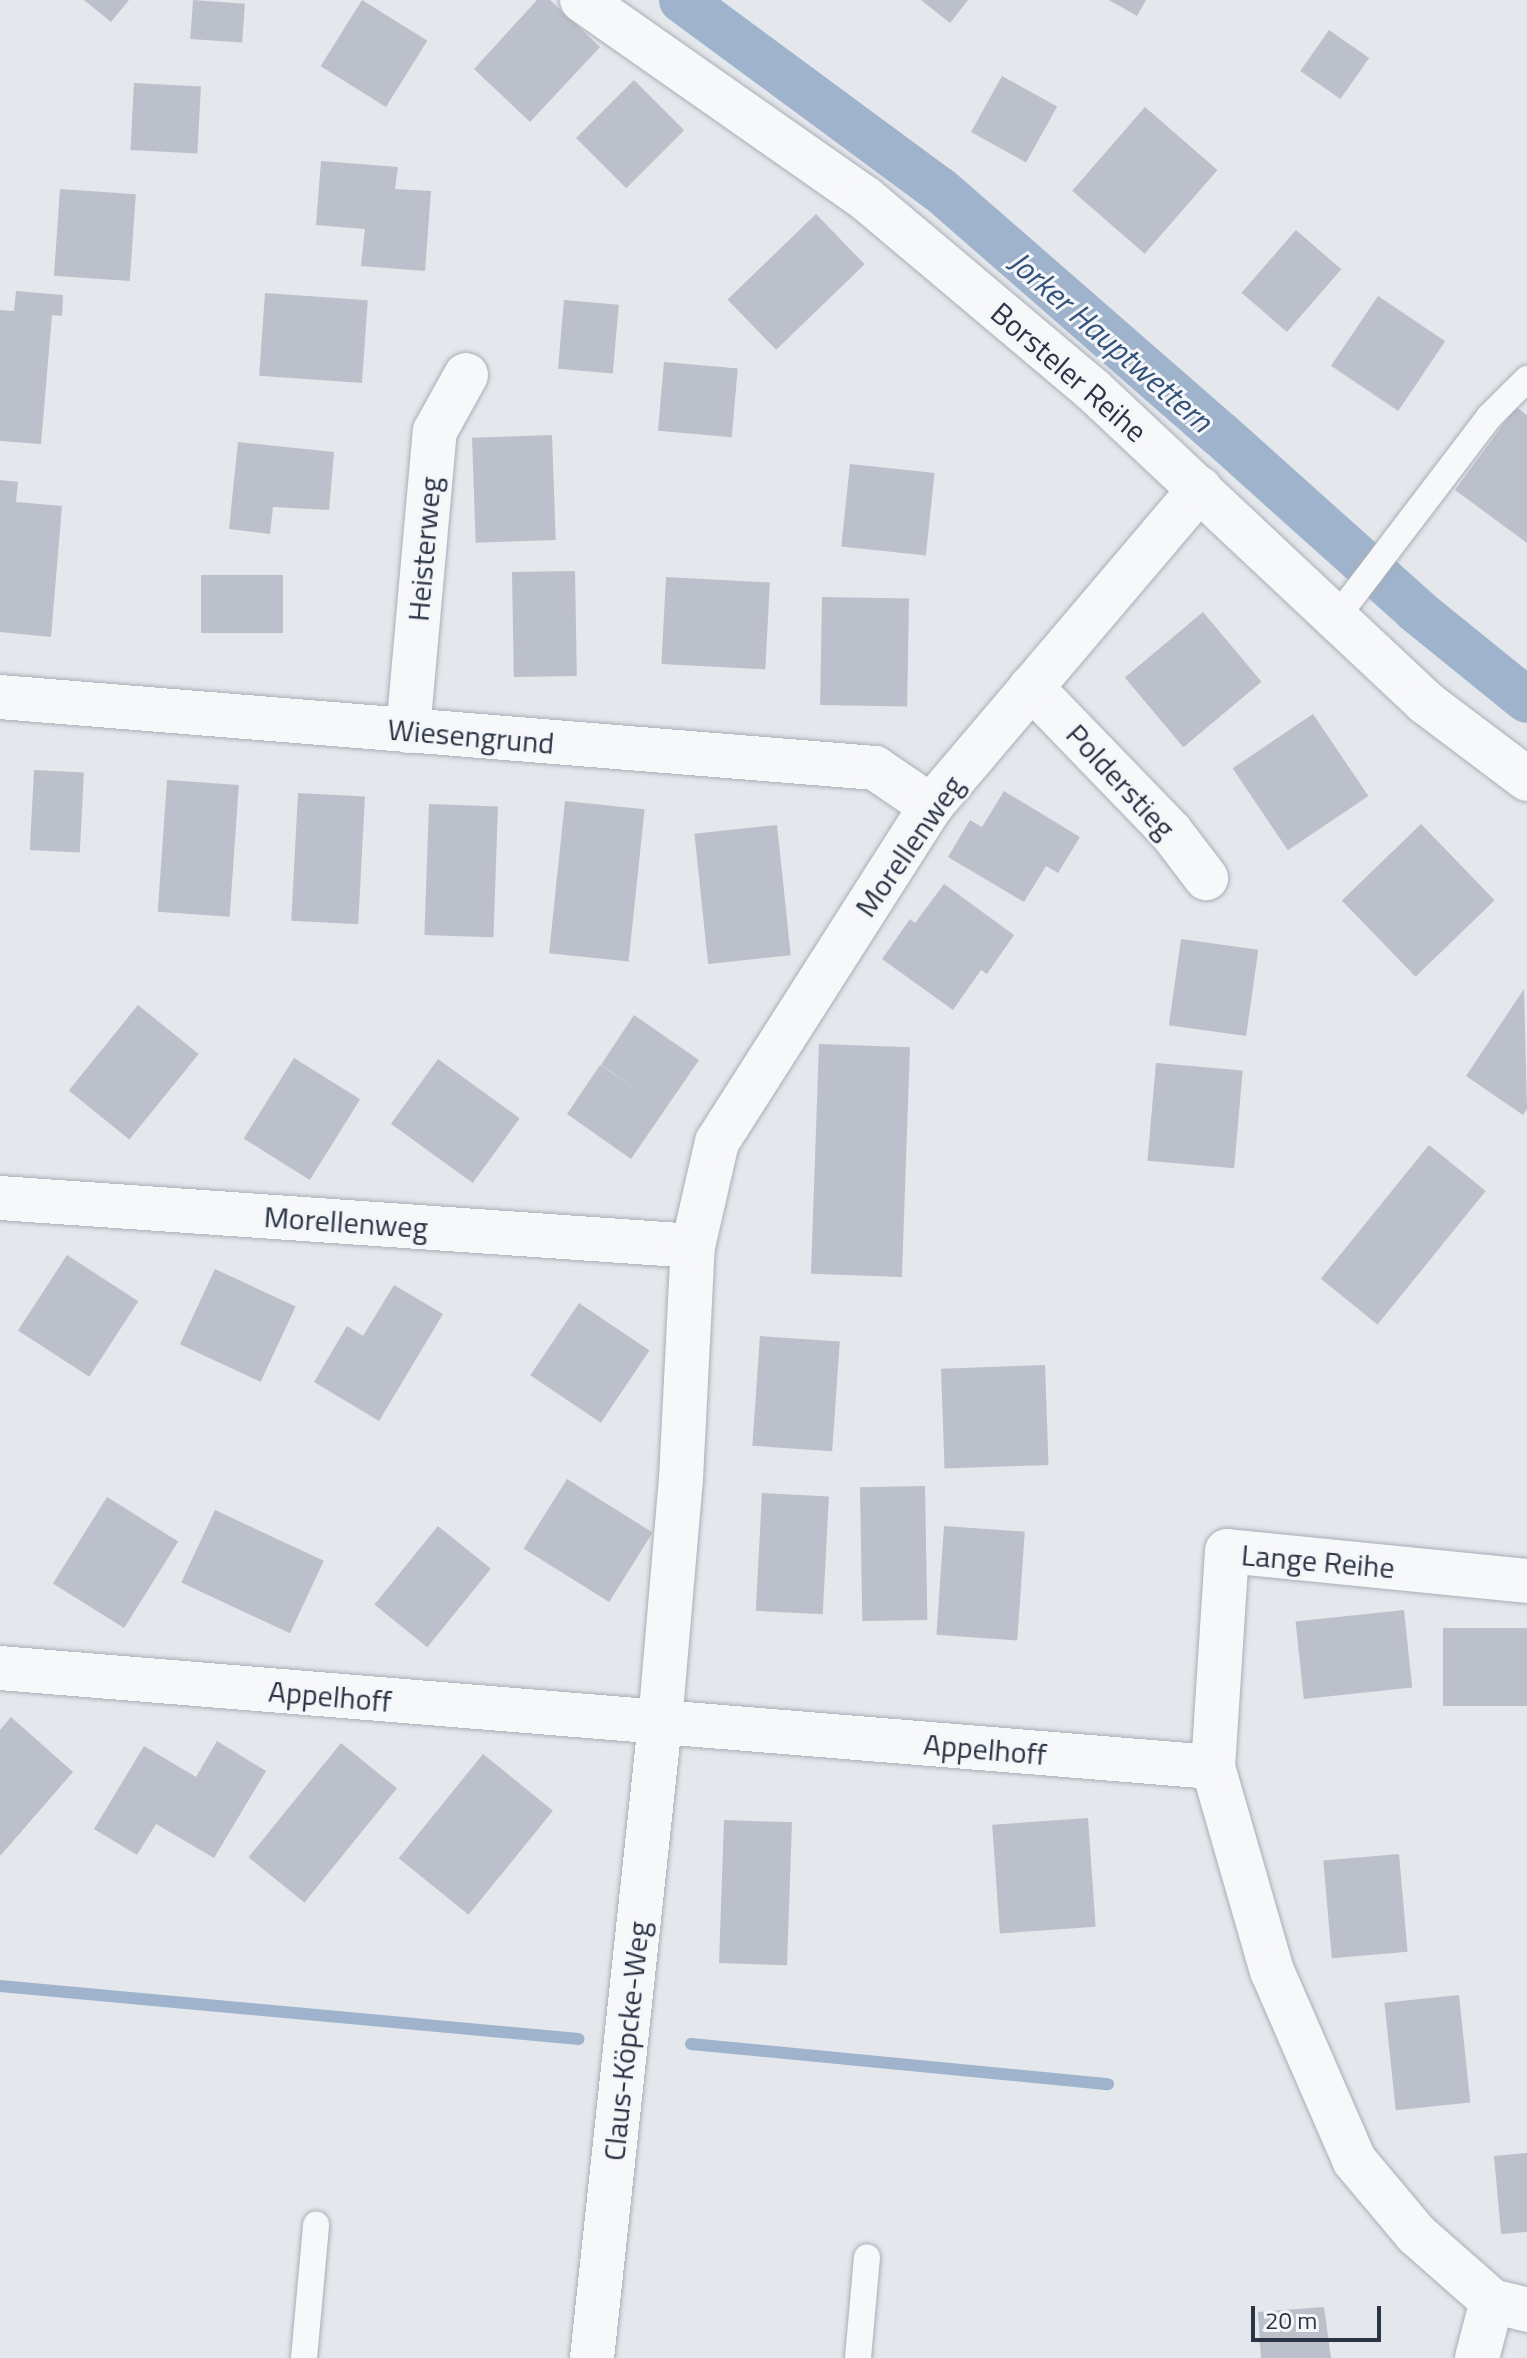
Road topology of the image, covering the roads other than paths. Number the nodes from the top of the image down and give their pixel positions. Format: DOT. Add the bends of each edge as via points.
graph roads {
  1 [pos="582,0"];
  2 [pos="466,375"];
  3 [pos="1527,379"];
  4 [pos="1200,489"];
  5 [pos="1343,608"];
  6 [pos="1031,687"];
  7 [pos="0,697"];
  8 [pos="408,731"];
  9 [pos="1527,779"];
  10 [pos="931,806"];
  11 [pos="1206,878"];
  12 [pos="0,1198"];
  13 [pos="693,1246"];
  14 [pos="1527,1581"];
  15 [pos="0,1668"];
  16 [pos="660,1723"];
  17 [pos="1213,1767"];
  18 [pos="316,2225"];
  19 [pos="867,2257"];
  20 [pos="1510,2306"];
  21 [pos="304,2358"];
  22 [pos="592,2358"];
  23 [pos="858,2358"];
  24 [pos="1477,2358"];
  1 -- 4 [label="street, Borsteler Reihe" via="865,198 1092,389"];
  2 -- 8 [label="street, Heisterweg" via="435,431"];
  3 -- 5 [label="lane" via="1489,417"];
  4 -- 5 [label="street, Borsteler Reihe"];
  4 -- 6 [label="street, Morellenweg"];
  5 -- 9 [label="street, Borsteler Reihe" via="1425,702"];
  6 -- 10 [label="street, Morellenweg"];
  6 -- 11 [label="street, Polderstieg" via="1171,832"];
  7 -- 8 [label="street, Wiesengrund"];
  8 -- 10 [label="street, Wiesengrund" via="875,768"];
  10 -- 13 [label="street, Morellenweg" via="717,1142"];
  12 -- 13 [label="street, Morellenweg"];
  13 -- 16 [label="street, Morellenweg" via="681,1479"];
  14 -- 17 [label="street, Lange Reihe" via="1227,1551"];
  15 -- 16 [label="street, Appelhoff"];
  16 -- 17 [label="street, Appelhoff"];
  16 -- 22 [label="street, Claus-Köpcke-Weg"];
  17 -- 20 [label="street, Lange Reihe" via="1272,1971 1354,2160 1416,2234"];
  18 -- 21 [label="lane"];
  19 -- 23 [label="lane"];
  20 -- 24 [label="street"];
}
